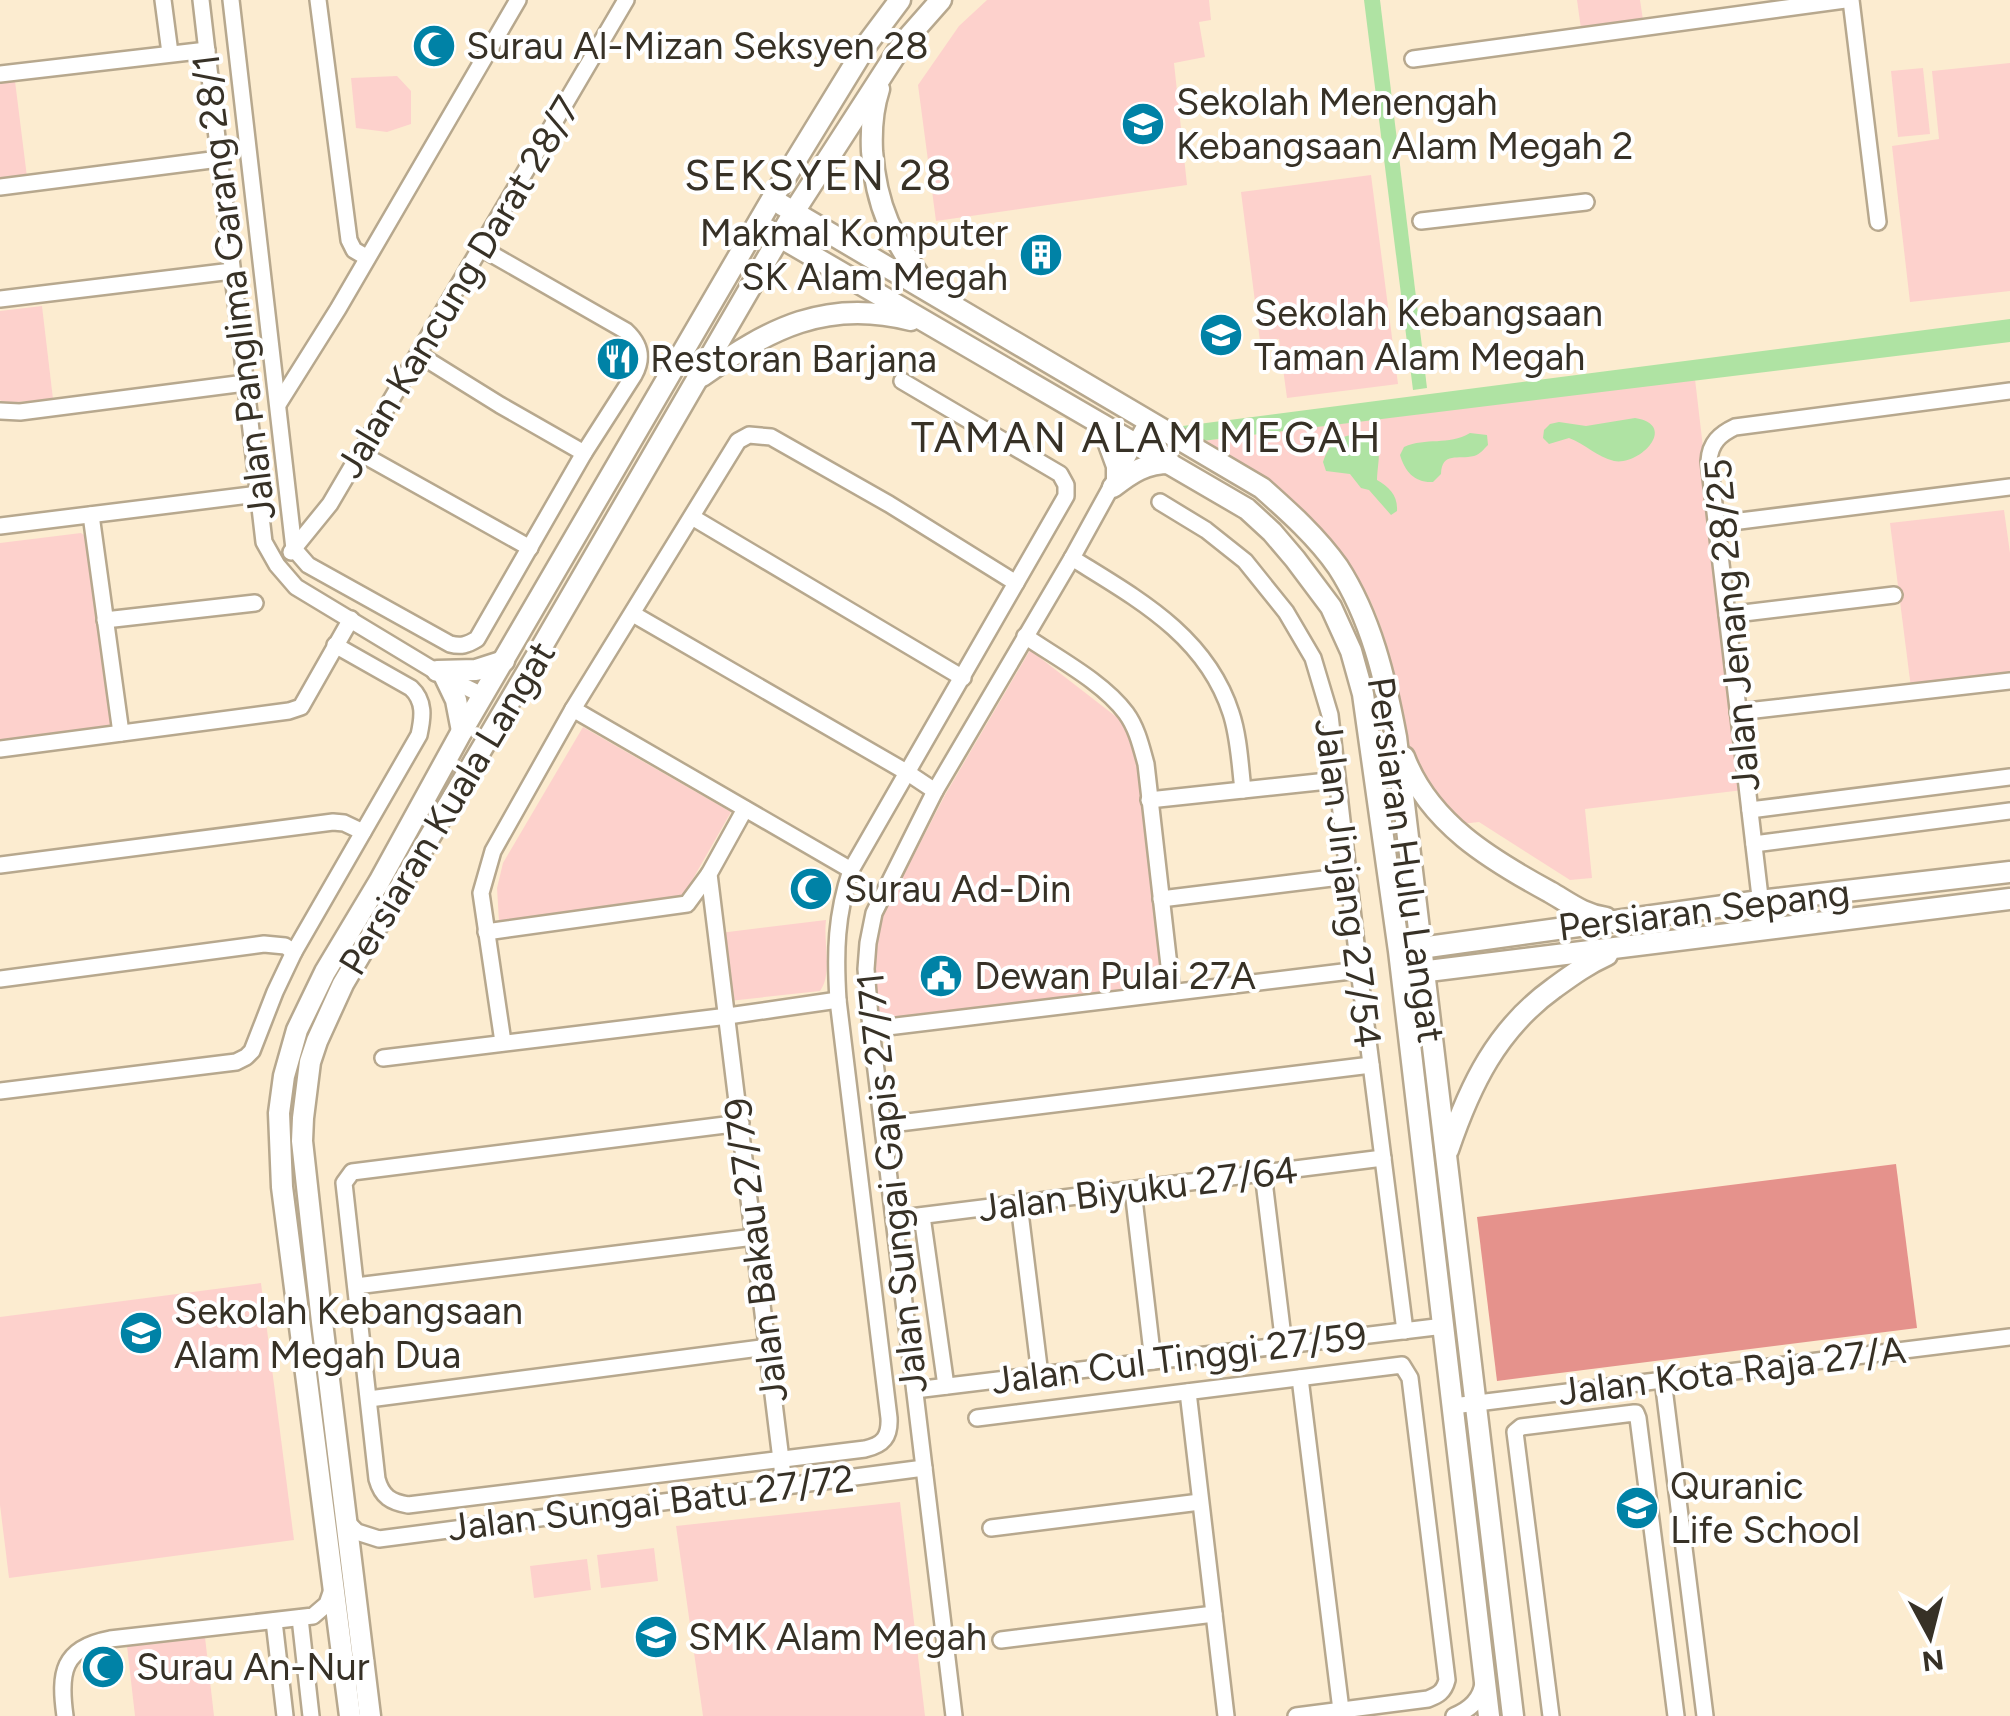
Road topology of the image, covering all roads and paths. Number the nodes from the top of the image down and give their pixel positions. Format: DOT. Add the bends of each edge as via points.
graph roads {
  1 [pos="163,0"];
  2 [pos="201,0"];
  3 [pos="230,0"];
  4 [pos="318,0"];
  5 [pos="518,0"];
  6 [pos="626,0"];
  7 [pos="900,0"];
  8 [pos="941,0"];
  9 [pos="1848,0"];
  10 [pos="207,50"];
  11 [pos="170,53"];
  12 [pos="1412,58"];
  13 [pos="887,69"];
  14 [pos="0,74"];
  15 [pos="219,159"];
  16 [pos="0,187"];
  17 [pos="772,199"];
  18 [pos="1586,202"];
  19 [pos="794,212"];
  20 [pos="1421,221"];
  21 [pos="1878,222"];
  22 [pos="758,224"];
  23 [pos="780,237"];
  24 [pos="481,248"];
  25 [pos="366,257"];
  26 [pos="232,271"];
  27 [pos="932,296"];
  28 [pos="0,299"];
  29 [pos="932,325"];
  30 [pos="418,354"];
  31 [pos="696,380"];
  32 [pos="902,381"];
  33 [pos="245,383"];
  34 [pos="2010,390"];
  35 [pos="279,403"];
  36 [pos="0,412"];
  37 [pos="1148,420"];
  38 [pos="1102,425"];
  39 [pos="1136,444"];
  40 [pos="360,453"];
  41 [pos="584,453"];
  42 [pos="1170,464"];
  43 [pos="1115,483"];
  44 [pos="2010,487"];
  45 [pos="258,494"];
  46 [pos="1160,502"];
  47 [pos="90,515"];
  48 [pos="692,517"];
  49 [pos="1716,524"];
  50 [pos="0,526"];
  51 [pos="530,548"];
  52 [pos="294,549"];
  53 [pos="1072,558"];
  54 [pos="277,565"];
  55 [pos="1016,583"];
  56 [pos="1894,595"];
  57 [pos="255,603"];
  58 [pos="632,614"];
  59 [pos="1727,616"];
  60 [pos="105,620"];
  61 [pos="350,620"];
  62 [pos="1025,636"];
  63 [pos="336,645"];
  64 [pos="540,650"];
  65 [pos="504,661"];
  66 [pos="441,674"];
  67 [pos="963,678"];
  68 [pos="2010,680"];
  69 [pos="484,696"];
  70 [pos="573,709"];
  71 [pos="1738,712"];
  72 [pos="462,731"];
  73 [pos="121,733"];
  74 [pos="1396,737"];
  75 [pos="0,749"];
  76 [pos="908,772"];
  77 [pos="2010,777"];
  78 [pos="464,778"];
  79 [pos="1337,780"];
  80 [pos="1243,790"];
  81 [pos="935,791"];
  82 [pos="1149,800"];
  83 [pos="745,808"];
  84 [pos="1750,810"];
  85 [pos="2010,811"];
  86 [pos="363,832"];
  87 [pos="1754,844"];
  88 [pos="0,865"];
  89 [pos="851,870"];
  90 [pos="2010,872"];
  91 [pos="708,874"];
  92 [pos="1348,876"];
  93 [pos="1161,899"];
  94 [pos="1760,901"];
  95 [pos="2005,901"];
  96 [pos="1621,920"];
  97 [pos="1764,930"];
  98 [pos="486,932"];
  99 [pos="1623,948"];
  100 [pos="1410,950"];
  101 [pos="294,952"];
  102 [pos="1359,970"];
  103 [pos="1412,973"];
  104 [pos="0,979"];
  105 [pos="1172,992"];
  106 [pos="838,1000"];
  107 [pos="728,1016"];
  108 [pos="871,1028"];
  109 [pos="503,1042"];
  110 [pos="382,1058"];
  111 [pos="1371,1065"];
  112 [pos="0,1091"];
  113 [pos="741,1123"];
  114 [pos="883,1125"];
  115 [pos="1383,1158"];
  116 [pos="1445,1158"];
  117 [pos="1263,1173"];
  118 [pos="1133,1190"];
  119 [pos="1019,1204"];
  120 [pos="922,1216"];
  121 [pos="894,1220"];
  122 [pos="754,1237"];
  123 [pos="356,1286"];
  124 [pos="1444,1326"];
  125 [pos="1405,1331"];
  126 [pos="2010,1337"];
  127 [pos="1284,1346"];
  128 [pos="768,1347"];
  129 [pos="1234,1352"];
  130 [pos="1154,1361"];
  131 [pos="1040,1375"];
  132 [pos="1300,1378"];
  133 [pos="1663,1380"];
  134 [pos="1238,1385"];
  135 [pos="946,1386"];
  136 [pos="915,1390"];
  137 [pos="1572,1391"];
  138 [pos="1188,1392"];
  139 [pos="369,1399"];
  140 [pos="1475,1403"];
  141 [pos="1453,1406"];
  142 [pos="977,1418"];
  143 [pos="1575,1421"];
  144 [pos="781,1460"];
  145 [pos="924,1468"];
  146 [pos="784,1484"];
  147 [pos="1200,1502"];
  148 [pos="1680,1520"];
  149 [pos="348,1523"];
  150 [pos="1652,1523"];
  151 [pos="991,1528"];
  152 [pos="379,1539"];
  153 [pos="353,1570"];
  154 [pos="334,1584"];
  155 [pos="1214,1614"];
  156 [pos="307,1617"];
  157 [pos="274,1620"];
  158 [pos="1001,1640"];
  159 [pos="342,1651"];
  160 [pos="1700,1672"];
  161 [pos="1483,1676"];
  162 [pos="1671,1676"];
  163 [pos="1341,1710"];
  164 [pos="64,1716"];
  165 [pos="285,1716"];
  166 [pos="311,1716"];
  167 [pos="350,1716"];
  168 [pos="370,1716"];
  169 [pos="954,1716"];
  170 [pos="1226,1716"];
  171 [pos="1296,1716"];
  172 [pos="1454,1716"];
  173 [pos="1488,1716"];
  174 [pos="1513,1716"];
  175 [pos="1551,1716"];
  176 [pos="1676,1716"];
  177 [pos="1705,1716"];
  1 -- 11 [label="street"];
  2 -- 10 [label="street, Jalan Panglima Garang 28/1"];
  3 -- 35 [label="street"];
  4 -- 25 [label="street" via="349,240"];
  5 -- 25 [label="street"];
  6 -- 24 [label="street, Jalan Kancung Darat 28/7"];
  7 -- 17 [label="main road, Persiaran Kuala Langat"];
  8 -- 13 [label="main road, Persiaran Kuala Langat"];
  9 -- 12 [label="street"];
  9 -- 21 [label="street"];
  10 -- 11 [label="street"];
  10 -- 15 [label="street, Jalan Panglima Garang 28/1"];
  11 -- 14 [label="street"];
  13 -- 19 [label="main road, Persiaran Kuala Langat"];
  13 -- 27 [label="main road" via="873,106 875,186 893,235"];
  15 -- 16 [label="street"];
  15 -- 26 [label="street, Jalan Panglima Garang 28/1"];
  17 -- 19 [label="main road, Persiaran Hulu Langat"];
  17 -- 22 [label="main road, Persiaran Kuala Langat"];
  18 -- 20 [label="street"];
  19 -- 23 [label="main road, Persiaran Kuala Langat"];
  19 -- 27 [label="main road, Persiaran Hulu Langat"];
  22 -- 23 [label="main road, Persiaran Hulu Langat"];
  22 -- 65 [label="main road, Persiaran Kuala Langat"];
  23 -- 29 [label="main road, Persiaran Hulu Langat"];
  23 -- 31 [label="main road, Persiaran Kuala Langat"];
  24 -- 30 [label="street, Jalan Kancung Darat 28/7"];
  24 -- 41 [label="street" via="626,331 639,346 639,366"];
  25 -- 35 [label="street"];
  26 -- 28 [label="street"];
  26 -- 33 [label="street, Jalan Panglima Garang 28/1"];
  27 -- 37 [label="main road, Persiaran Hulu Langat"];
  29 -- 31 [label="main road" via="853,312 804,319"];
  29 -- 38 [label="main road, Persiaran Hulu Langat"];
  30 -- 40 [label="street, Jalan Kancung Darat 28/7"];
  30 -- 41 [label="street"];
  31 -- 64 [label="main road, Persiaran Kuala Langat"];
  32 -- 55 [label="street" via="1060,474 1066,485 1062,506"];
  33 -- 36 [label="street"];
  33 -- 45 [label="street, Jalan Panglima Garang 28/1"];
  34 -- 49 [label="street, Jalan Jenang 28/25" via="1726,431 1710,452"];
  35 -- 52 [label="street"];
  37 -- 39 [label="street, Jalan Sungai Gapis 27/71"];
  37 -- 74 [label="main road, Persiaran Hulu Langat" via="1262,488 1315,539 1370,631"];
  38 -- 39 [label="main road, Persiaran Hulu Langat"];
  38 -- 43 [label="main road" via="1117,466"];
  39 -- 42 [label="main road, Persiaran Hulu Langat"];
  39 -- 43 [label="street, Jalan Sungai Gapis 27/71"];
  40 -- 51 [label="street"];
  40 -- 52 [label="street, Jalan Kancung Darat 28/7"];
  41 -- 51 [label="street"];
  42 -- 43 [label="main road" via="1144,466"];
  42 -- 100 [label="main road, Persiaran Hulu Langat" via="1272,532 1341,627 1363,694"];
  43 -- 53 [label="street, Jalan Sungai Gapis 27/71"];
  44 -- 49 [label="street"];
  45 -- 47 [label="street"];
  45 -- 54 [label="street, Jalan Panglima Garang 28/1" via="264,542"];
  46 -- 79 [label="street, Jalan Jinjang 27/54" via="1245,562 1286,612 1313,658 1330,715"];
  47 -- 50 [label="street"];
  47 -- 60 [label="street"];
  48 -- 55 [label="street" via="738,441 770,437"];
  48 -- 58 [label="street"];
  48 -- 67 [label="street"];
  49 -- 59 [label="street, Jalan Jenang 28/25"];
  51 -- 52 [label="street" via="476,639 458,647 308,564"];
  52 -- 54 [label="street, Jalan Kancung Darat 28/7"];
  53 -- 62 [label="street, Jalan Sungai Gapis 27/71"];
  53 -- 80 [label="street" via="1154,609 1199,652 1232,714"];
  54 -- 61 [label="street, Jalan Panglima Garang 28/1" via="296,587"];
  55 -- 67 [label="street"];
  56 -- 59 [label="street"];
  57 -- 60 [label="street"];
  58 -- 70 [label="street"];
  58 -- 76 [label="street"];
  59 -- 71 [label="street, Jalan Jenang 28/25"];
  60 -- 73 [label="street"];
  61 -- 63 [label="street"];
  61 -- 66 [label="street, Jalan Panglima Garang 28/1"];
  62 -- 81 [label="street, Jalan Sungai Gapis 27/71"];
  62 -- 82 [label="street" via="1126,712 1146,764"];
  63 -- 73 [label="street" via="301,706 290,711"];
  63 -- 86 [label="street" via="412,688 422,704 419,735"];
  64 -- 69 [label="main road" via="504,692"];
  64 -- 78 [label="main road, Persiaran Kuala Langat"];
  65 -- 66 [label="main road"];
  65 -- 69 [label="main road, Persiaran Kuala Langat"];
  66 -- 69 [label="street, Jalan Panglima Garang 28/1"];
  66 -- 72 [label="main road" via="456,700"];
  67 -- 76 [label="street"];
  68 -- 71 [label="street"];
  69 -- 72 [label="main road, Persiaran Kuala Langat"];
  69 -- 78 [label="main road" via="484,728"];
  70 -- 83 [label="street"];
  70 -- 98 [label="street" via="493,851 481,893"];
  71 -- 84 [label="street, Jalan Jenang 28/25"];
  72 -- 154 [label="main road, Persiaran Kuala Langat" via="325,972 284,1076 282,1187"];
  73 -- 75 [label="street"];
  74 -- 96 [label="main road" via="1426,799 1477,848 1576,908"];
  74 -- 100 [label="main road, Persiaran Hulu Langat"];
  76 -- 81 [label="street"];
  76 -- 89 [label="street"];
  77 -- 84 [label="street"];
  78 -- 149 [label="main road, Persiaran Kuala Langat" via="343,984 310,1062 302,1141"];
  79 -- 80 [label="street"];
  79 -- 92 [label="street, Jalan Jinjang 27/54"];
  80 -- 82 [label="street"];
  81 -- 108 [label="street, Jalan Sungai Gapis 27/71" via="874,913 866,969"];
  82 -- 93 [label="street"];
  83 -- 89 [label="street"];
  83 -- 91 [label="street"];
  84 -- 87 [label="street, Jalan Jenang 28/25"];
  85 -- 87 [label="street"];
  86 -- 88 [label="street" via="333,822"];
  86 -- 101 [label="street"];
  87 -- 94 [label="street, Jalan Jenang 28/25"];
  89 -- 106 [label="street" via="837,928"];
  90 -- 94 [label="main road, Persiaran Sepang"];
  91 -- 98 [label="street" via="687,904"];
  91 -- 107 [label="street, Jalan Bakau 27/79"];
  92 -- 93 [label="street"];
  92 -- 102 [label="street, Jalan Jinjang 27/54"];
  93 -- 105 [label="street"];
  94 -- 96 [label="main road, Persiaran Sepang"];
  94 -- 97 [label="street, Jalan Jenang 28/25"];
  95 -- 97 [label="main road, Persiaran Sepang"];
  96 -- 100 [label="main road, Persiaran Sepang"];
  97 -- 99 [label="main road, Persiaran Sepang"];
  98 -- 109 [label="street"];
  99 -- 103 [label="main road, Persiaran Sepang"];
  99 -- 116 [label="main road" via="1574,972 1511,1026 1472,1090"];
  100 -- 103 [label="main road, Persiaran Hulu Langat"];
  101 -- 104 [label="street" via="264,944"];
  101 -- 112 [label="street" via="246,1058"];
  102 -- 105 [label="street"];
  102 -- 111 [label="street, Jalan Jinjang 27/54"];
  103 -- 116 [label="main road, Persiaran Hulu Langat"];
  103 -- 124 [label="main road, Persiaran Hulu Langat"];
  105 -- 108 [label="street"];
  106 -- 107 [label="street"];
  106 -- 144 [label="street" via="890,1429 876,1446"];
  107 -- 109 [label="street"];
  107 -- 113 [label="street, Jalan Bakau 27/79"];
  108 -- 114 [label="street, Jalan Sungai Gapis 27/71"];
  109 -- 110 [label="street"];
  111 -- 114 [label="street"];
  111 -- 115 [label="street, Jalan Jinjang 27/54"];
  113 -- 122 [label="street, Jalan Bakau 27/79"];
  113 -- 123 [label="street" via="352,1172 344,1183"];
  114 -- 121 [label="street, Jalan Sungai Gapis 27/71"];
  115 -- 117 [label="street, Jalan Biyuku 27/64"];
  115 -- 125 [label="street, Jalan Jinjang 27/54"];
  116 -- 140 [label="main road, Persiaran Hulu Langat"];
  117 -- 118 [label="street, Jalan Biyuku 27/64"];
  117 -- 127 [label="street"];
  118 -- 119 [label="street, Jalan Biyuku 27/64"];
  118 -- 130 [label="street"];
  119 -- 120 [label="street, Jalan Biyuku 27/64"];
  119 -- 131 [label="street"];
  120 -- 121 [label="street, Jalan Biyuku 27/64"];
  120 -- 135 [label="street"];
  121 -- 136 [label="street, Jalan Sungai Gapis 27/71"];
  122 -- 123 [label="street"];
  122 -- 128 [label="street, Jalan Bakau 27/79"];
  123 -- 139 [label="street"];
  124 -- 125 [label="street, Jalan Cul Tinggi 27/59"];
  124 -- 141 [label="main road, Persiaran Hulu Langat"];
  125 -- 127 [label="street, Jalan Cul Tinggi 27/59"];
  126 -- 133 [label="street, Jalan Kota Raja 27/A"];
  127 -- 129 [label="street, Jalan Cul Tinggi 27/59"];
  128 -- 139 [label="street"];
  128 -- 144 [label="street, Jalan Bakau 27/79"];
  129 -- 130 [label="street, Jalan Cul Tinggi 27/59"];
  129 -- 134 [label="street"];
  130 -- 131 [label="street, Jalan Cul Tinggi 27/59"];
  131 -- 135 [label="street, Jalan Cul Tinggi 27/59"];
  132 -- 134 [label="street"];
  132 -- 163 [label="street"];
  132 -- 163 [label="street" via="1402,1365 1410,1378 1447,1680 1428,1699"];
  133 -- 137 [label="street, Jalan Kota Raja 27/A"];
  133 -- 148 [label="street"];
  134 -- 138 [label="street"];
  135 -- 136 [label="street, Jalan Cul Tinggi 27/59"];
  136 -- 145 [label="street, Jalan Sungai Gapis 27/71"];
  137 -- 140 [label="street, Jalan Kota Raja 27/A"];
  137 -- 143 [label="street"];
  138 -- 142 [label="street"];
  138 -- 147 [label="street"];
  139 -- 144 [label="street" via="380,1490 408,1505"];
  140 -- 141 [label="street, Jalan Kota Raja 27/A"];
  140 -- 174 [label="main road, Persiaran Hulu Langat"];
  141 -- 161 [label="main road, Persiaran Hulu Langat"];
  143 -- 150 [label="street" via="1638,1415"];
  143 -- 175 [label="street" via="1515,1432"];
  144 -- 146 [label="street, Jalan Bakau 27/79"];
  145 -- 146 [label="street, Jalan Sungai Batu 27/72"];
  145 -- 169 [label="street, Jalan Sungai Gapis 27/71"];
  146 -- 152 [label="street, Jalan Sungai Batu 27/72"];
  147 -- 151 [label="street"];
  147 -- 155 [label="street"];
  148 -- 150 [label="street"];
  148 -- 160 [label="street"];
  149 -- 152 [label="street"];
  149 -- 153 [label="main road, Persiaran Kuala Langat"];
  150 -- 162 [label="street"];
  152 -- 153 [label="street" via="364,1548"];
  153 -- 168 [label="main road, Persiaran Kuala Langat"];
  154 -- 156 [label="street" via="326,1604"];
  154 -- 159 [label="main road, Persiaran Kuala Langat"];
  155 -- 158 [label="street"];
  155 -- 170 [label="street"];
  156 -- 157 [label="street"];
  156 -- 159 [label="street" via="328,1625"];
  156 -- 166 [label="street"];
  157 -- 164 [label="street" via="94,1642 64,1669"];
  157 -- 165 [label="street"];
  159 -- 167 [label="main road, Persiaran Kuala Langat"];
  160 -- 162 [label="street"];
  160 -- 177 [label="street"];
  161 -- 172 [label="street" via="1479,1697"];
  161 -- 173 [label="main road, Persiaran Hulu Langat"];
  162 -- 176 [label="street"];
  163 -- 171 [label="street"];
}
